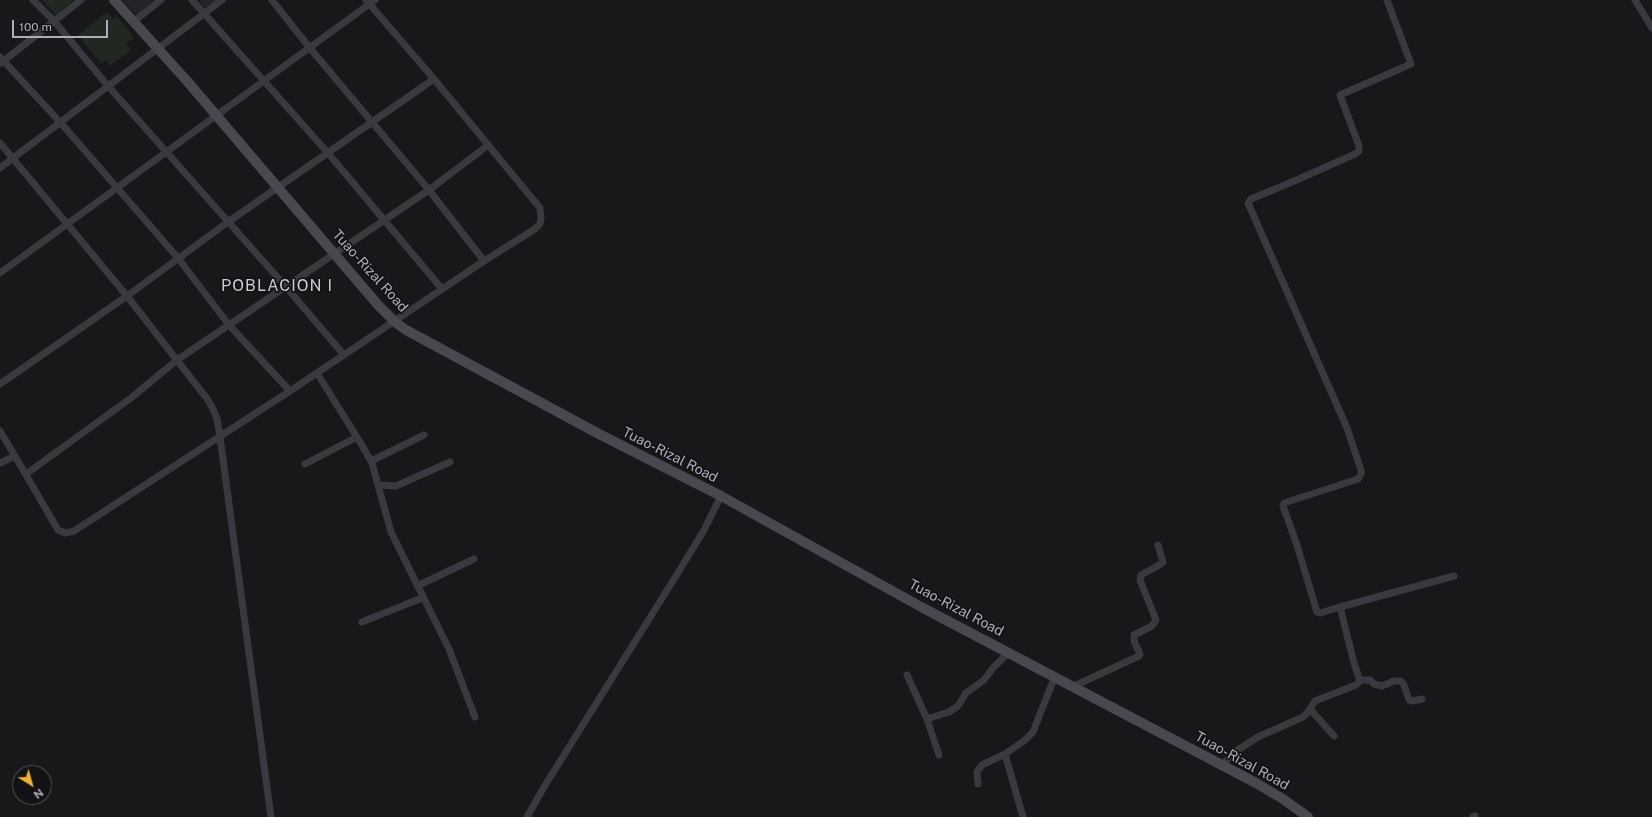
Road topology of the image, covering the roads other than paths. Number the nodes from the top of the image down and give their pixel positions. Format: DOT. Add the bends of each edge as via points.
graph roads {
  1 [pos="33,0"];
  2 [pos="81,0"];
  3 [pos="114,0"];
  4 [pos="161,0"];
  5 [pos="192,0"];
  6 [pos="222,0"];
  7 [pos="272,0"];
  8 [pos="1388,0"];
  9 [pos="1635,0"];
  10 [pos="370,1"];
  11 [pos="203,14"];
  12 [pos="54,21"];
  13 [pos="134,22"];
  14 [pos="1652,28"];
  15 [pos="309,47"];
  16 [pos="158,49"];
  17 [pos="1,61"];
  18 [pos="434,79"];
  19 [pos="264,81"];
  20 [pos="108,86"];
  21 [pos="216,115"];
  22 [pos="60,122"];
  23 [pos="373,122"];
  24 [pos="0,143"];
  25 [pos="487,146"];
  26 [pos="168,152"];
  27 [pos="328,153"];
  28 [pos="12,159"];
  29 [pos="0,168"];
  30 [pos="278,187"];
  31 [pos="116,189"];
  32 [pos="429,190"];
  33 [pos="384,220"];
  34 [pos="228,222"];
  35 [pos="67,225"];
  36 [pos="335,253"];
  37 [pos="178,258"];
  38 [pos="484,261"];
  39 [pos="0,273"];
  40 [pos="286,287"];
  41 [pos="442,289"];
  42 [pos="127,296"];
  43 [pos="395,322"];
  44 [pos="229,325"];
  45 [pos="344,355"];
  46 [pos="177,360"];
  47 [pos="317,373"];
  48 [pos="0,384"];
  49 [pos="290,391"];
  50 [pos="0,431"];
  51 [pos="424,435"];
  52 [pos="220,437"];
  53 [pos="357,437"];
  54 [pos="15,456"];
  55 [pos="370,461"];
  56 [pos="450,462"];
  57 [pos="0,463"];
  58 [pos="305,464"];
  59 [pos="26,474"];
  60 [pos="378,485"];
  61 [pos="721,496"];
  62 [pos="1158,545"];
  63 [pos="474,560"];
  64 [pos="1454,576"];
  65 [pos="417,586"];
  66 [pos="422,598"];
  67 [pos="1340,607"];
  68 [pos="362,622"];
  69 [pos="1009,652"];
  70 [pos="907,675"];
  71 [pos="1055,676"];
  72 [pos="1360,680"];
  73 [pos="1074,686"];
  74 [pos="1422,699"];
  75 [pos="1310,709"];
  76 [pos="476,718"];
  77 [pos="927,719"];
  78 [pos="1334,736"];
  79 [pos="1005,754"];
  80 [pos="939,755"];
  81 [pos="1222,765"];
  82 [pos="978,784"];
  83 [pos="272,817"];
  84 [pos="527,817"];
  85 [pos="1023,817"];
  86 [pos="1308,817"];
  1 -- 12 [label="street"];
  2 -- 12 [label="street"];
  3 -- 13 [label="main road, Tuao-Rizal Road"];
  4 -- 13 [label="street"];
  5 -- 11 [label="street"];
  6 -- 11 [label="street"];
  7 -- 15 [label="street"];
  8 -- 67 [label="street" via="1411,64 1340,95 1359,151 1248,202 1347,428 1361,470 1358,478 1286,502 1284,505 1317,612"];
  9 -- 14 [label="street"];
  10 -- 15 [label="street"];
  10 -- 18 [label="street"];
  11 -- 16 [label="street"];
  11 -- 19 [label="street"];
  12 -- 17 [label="street"];
  12 -- 20 [label="street"];
  13 -- 16 [label="main road, Tuao-Rizal Road"];
  15 -- 19 [label="street"];
  15 -- 23 [label="street"];
  16 -- 20 [label="street"];
  16 -- 21 [label="main road, Tuao-Rizal Road"];
  17 -- 22 [label="street"];
  18 -- 23 [label="street"];
  18 -- 25 [label="street"];
  19 -- 21 [label="street"];
  19 -- 27 [label="street"];
  20 -- 22 [label="street"];
  20 -- 26 [label="street"];
  21 -- 26 [label="street"];
  21 -- 30 [label="main road, Tuao-Rizal Road"];
  22 -- 28 [label="street"];
  22 -- 31 [label="street"];
  23 -- 27 [label="street"];
  23 -- 32 [label="street"];
  24 -- 28 [label="street"];
  25 -- 32 [label="street"];
  25 -- 38 [label="street" via="540,208 541,218 535,229"];
  26 -- 31 [label="street"];
  26 -- 34 [label="street"];
  27 -- 30 [label="street"];
  27 -- 33 [label="street"];
  28 -- 29 [label="street"];
  28 -- 35 [label="street"];
  30 -- 34 [label="street"];
  30 -- 36 [label="main road, Tuao-Rizal Road"];
  31 -- 35 [label="street"];
  31 -- 37 [label="street"];
  32 -- 33 [label="street"];
  32 -- 38 [label="street"];
  33 -- 36 [label="street"];
  33 -- 41 [label="street"];
  34 -- 37 [label="street"];
  34 -- 40 [label="street"];
  35 -- 39 [label="street"];
  35 -- 42 [label="street"];
  36 -- 40 [label="street"];
  36 -- 43 [label="main road, Tuao-Rizal Road"];
  37 -- 42 [label="street"];
  37 -- 44 [label="street"];
  38 -- 41 [label="street"];
  40 -- 44 [label="street"];
  40 -- 45 [label="street"];
  41 -- 43 [label="street"];
  42 -- 46 [label="street"];
  42 -- 48 [label="street"];
  43 -- 45 [label="street"];
  43 -- 61 [label="main road, Tuao-Rizal Road" via="599,434"];
  44 -- 46 [label="street"];
  44 -- 49 [label="street"];
  45 -- 47 [label="street"];
  46 -- 52 [label="street" via="208,400 217,419"];
  46 -- 59 [label="street" via="131,398"];
  47 -- 49 [label="street"];
  47 -- 53 [label="street"];
  49 -- 52 [label="street"];
  50 -- 54 [label="street"];
  51 -- 55 [label="street"];
  52 -- 59 [label="street" via="74,531 65,533 58,530"];
  52 -- 83 [label="street"];
  53 -- 55 [label="street"];
  53 -- 58 [label="street"];
  54 -- 57 [label="street"];
  54 -- 59 [label="street"];
  55 -- 60 [label="street"];
  56 -- 60 [label="street" via="396,486"];
  60 -- 65 [label="street" via="391,532"];
  61 -- 69 [label="main road, Tuao-Rizal Road" via="923,608"];
  61 -- 84 [label="street" via="704,530"];
  62 -- 73 [label="street" via="1163,562 1141,575 1140,580 1156,620 1152,626 1134,636 1139,656"];
  63 -- 65 [label="street"];
  64 -- 67 [label="street"];
  65 -- 66 [label="street"];
  66 -- 68 [label="street"];
  66 -- 76 [label="street" via="449,649"];
  67 -- 72 [label="street"];
  69 -- 71 [label="main road, Tuao-Rizal Road"];
  69 -- 77 [label="street" via="984,680 966,693 958,706 949,712"];
  70 -- 77 [label="street"];
  71 -- 73 [label="main road, Tuao-Rizal Road"];
  71 -- 79 [label="street" via="1033,732"];
  72 -- 74 [label="street" via="1370,680 1382,686 1401,681 1409,700"];
  72 -- 75 [label="street" via="1315,701"];
  73 -- 81 [label="main road, Tuao-Rizal Road"];
  75 -- 78 [label="street"];
  75 -- 81 [label="street" via="1303,717 1258,737 1236,751"];
  77 -- 80 [label="street"];
  79 -- 82 [label="street" via="979,768"];
  79 -- 85 [label="street"];
  81 -- 86 [label="main road, Tuao-Rizal Road" via="1283,799"];
}
